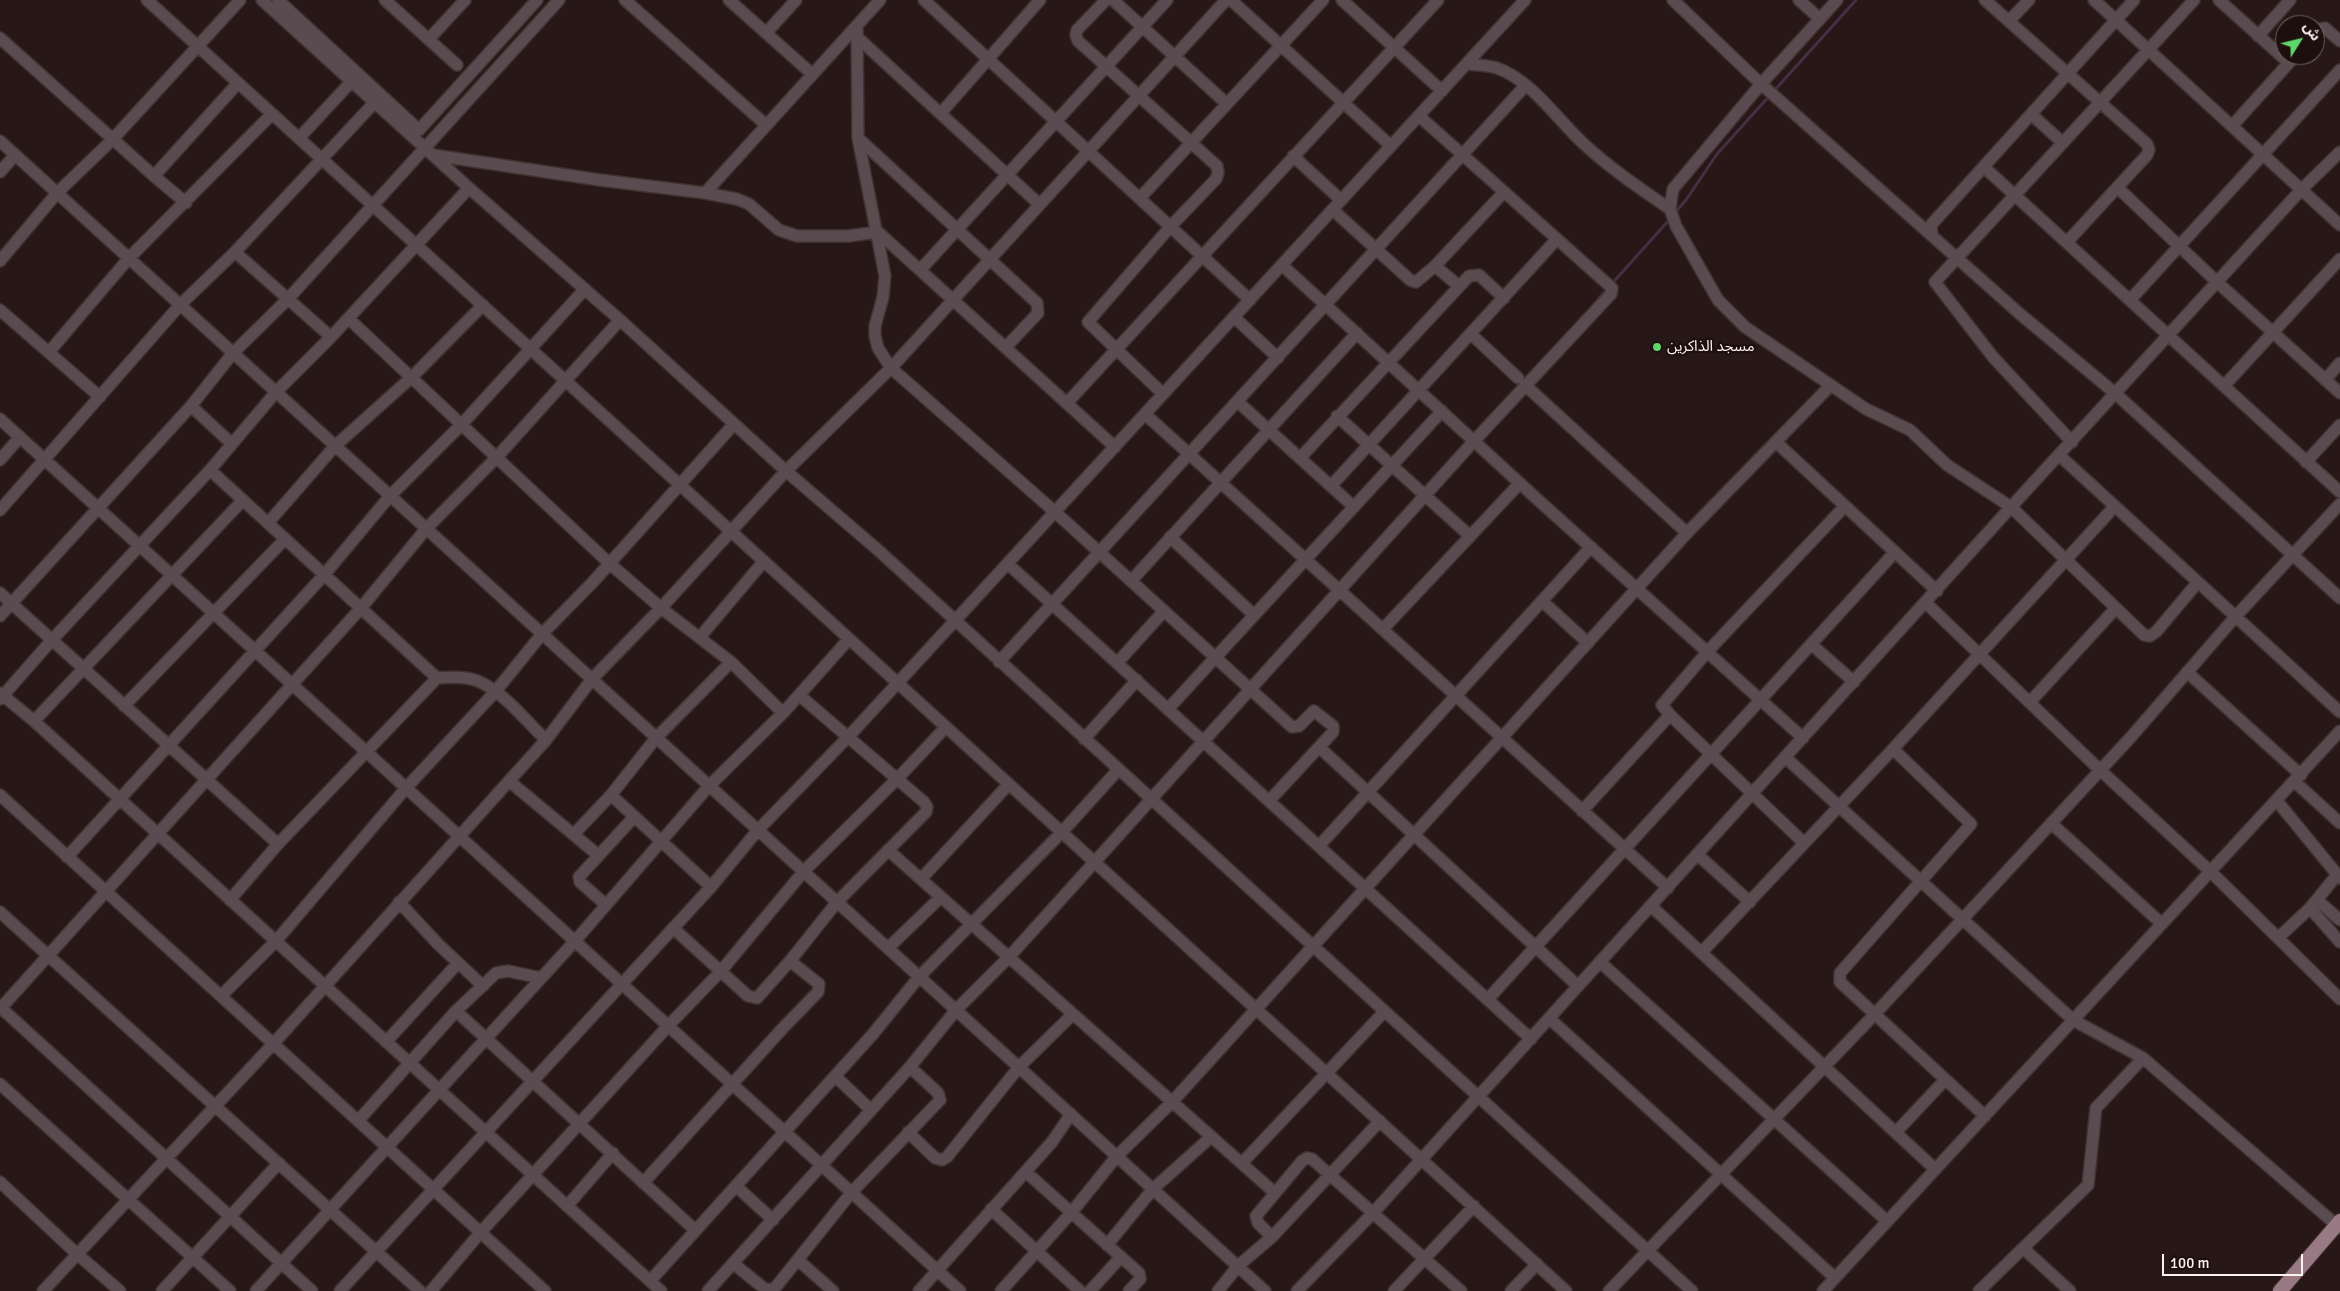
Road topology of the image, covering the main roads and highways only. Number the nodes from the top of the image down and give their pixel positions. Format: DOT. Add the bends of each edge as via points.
graph roads {
  1 [pos="2339,1225"];
  2 [pos="2280,1291"];
  1 -- 2 [label="main road"];
}
